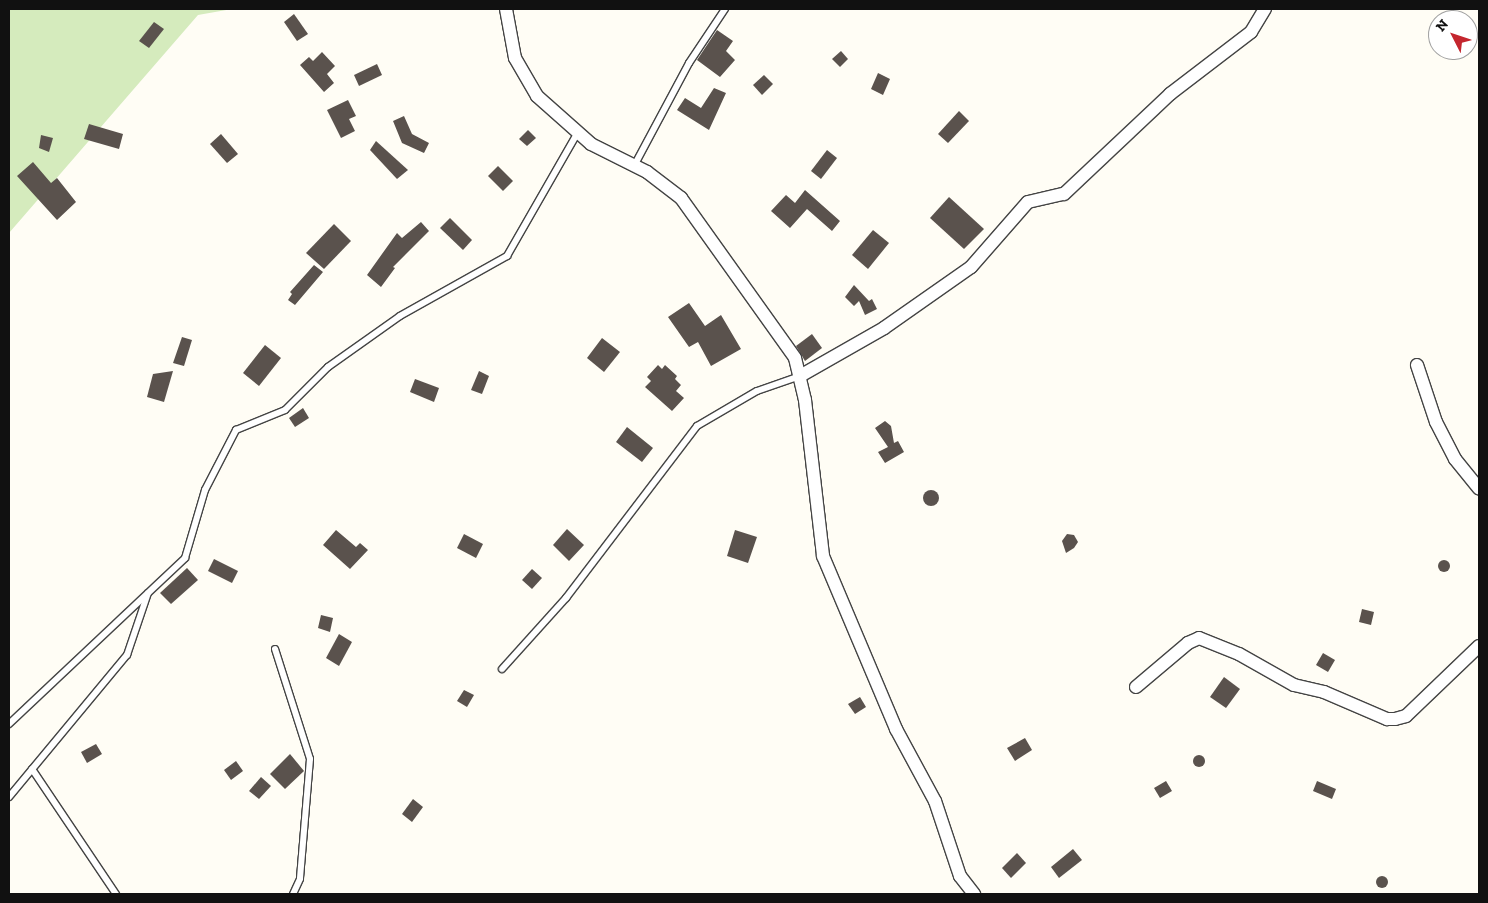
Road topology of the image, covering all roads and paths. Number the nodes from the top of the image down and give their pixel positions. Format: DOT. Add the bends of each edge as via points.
graph roads {
  1 [pos="506,9"];
  2 [pos="725,9"];
  3 [pos="1265,9"];
  4 [pos="578,132"];
  5 [pos="634,166"];
  6 [pos="1417,365"];
  7 [pos="800,376"];
  8 [pos="1479,489"];
  9 [pos="148,592"];
  10 [pos="1479,646"];
  11 [pos="275,649"];
  12 [pos="502,669"];
  13 [pos="1136,687"];
  14 [pos="9,724"];
  15 [pos="32,769"];
  16 [pos="9,797"];
  17 [pos="116,894"];
  18 [pos="293,894"];
  19 [pos="974,894"];
  1 -- 4 [label="street" via="515,58 529,83 537,96"];
  2 -- 5 [label="lane" via="689,63"];
  3 -- 7 [label="street" via="1251,32 1170,94 1064,194 1028,202 971,267 884,328"];
  4 -- 5 [label="street" via="591,144"];
  4 -- 9 [label="lane" via="507,256 400,316 328,367 285,410 236,430 205,490 184,558"];
  5 -- 7 [label="street" via="665,185 696,215 717,250 786,341"];
  6 -- 8 [label="street" via="1436,422 1455,459"];
  7 -- 12 [label="lane" via="757,392 698,426 566,598"];
  7 -- 19 [label="street" via="823,556 896,729 935,801 960,876"];
  9 -- 14 [label="lane"];
  9 -- 15 [label="lane" via="127,656"];
  10 -- 13 [label="street" via="1406,716 1395,719 1387,719 1324,692 1294,685 1239,654 1199,638 1188,643"];
  11 -- 18 [label="lane" via="310,759 300,879"];
  15 -- 16 [label="lane"];
  15 -- 17 [label="lane"];
}
